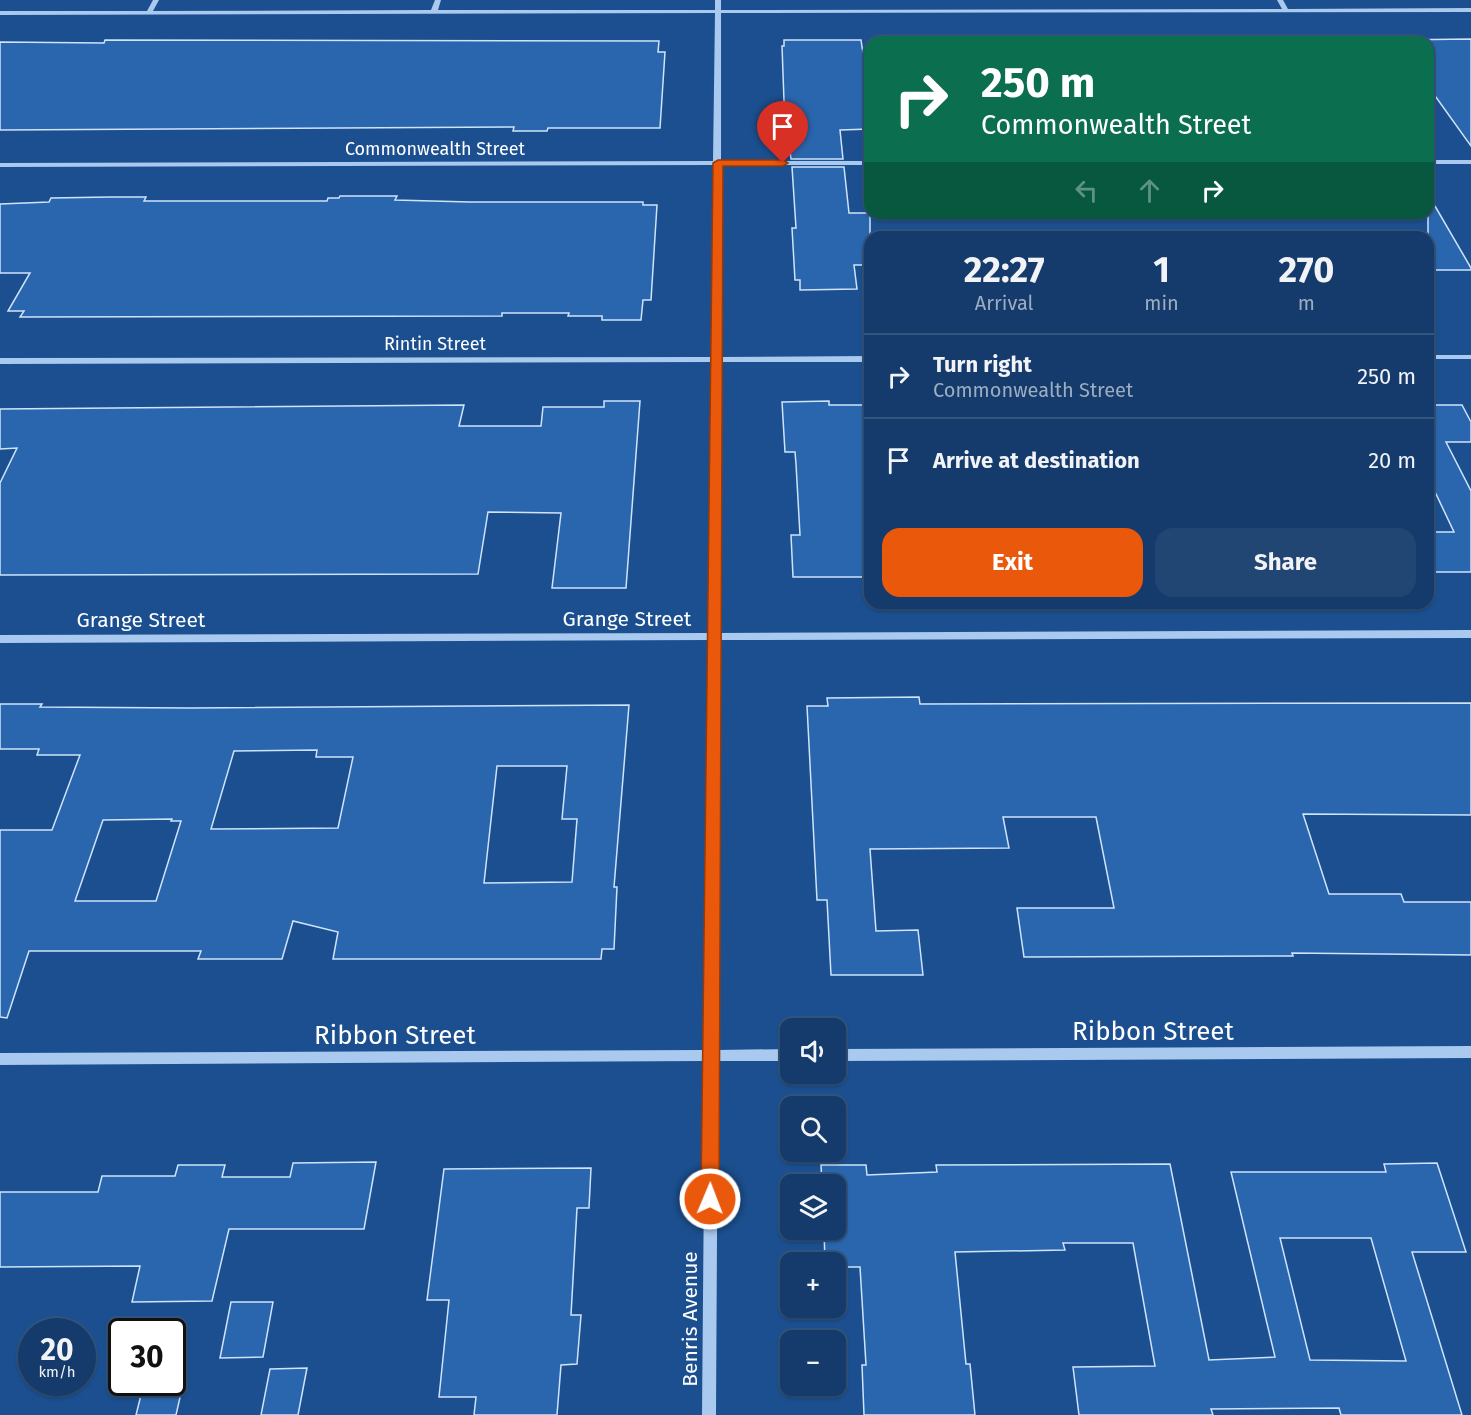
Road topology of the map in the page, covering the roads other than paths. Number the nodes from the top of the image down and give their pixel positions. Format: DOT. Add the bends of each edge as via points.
graph roads {
  1 [pos="156,0"];
  2 [pos="438,0"];
  3 [pos="1002,0"];
  4 [pos="1280,0"];
  5 [pos="718,6"];
  6 [pos="1286,10"];
  7 [pos="1471,10"];
  8 [pos="1005,11"];
  9 [pos="434,12"];
  10 [pos="0,13"];
  11 [pos="149,13"];
  12 [pos="1434,162"];
  13 [pos="1471,162"];
  14 [pos="718,163"];
  15 [pos="864,163"];
  16 [pos="0,165"];
  17 [pos="1434,357"];
  18 [pos="1471,357"];
  19 [pos="716,359"];
  20 [pos="864,359"];
  21 [pos="0,361"];
  22 [pos="1471,634"];
  23 [pos="714,636"];
  24 [pos="0,639"];
  25 [pos="1471,1053"];
  26 [pos="780,1055"];
  27 [pos="846,1055"];
  28 [pos="711,1056"];
  29 [pos="0,1059"];
  30 [pos="709,1415"];
  1 -- 11 [label="street"];
  2 -- 9 [label="street"];
  3 -- 8 [label="street"];
  4 -- 6 [label="street"];
  5 -- 8 [label="street"];
  5 -- 9 [label="street"];
  5 -- 14 [label="street, Benris Avenue"];
  6 -- 7 [label="street"];
  6 -- 8 [label="street"];
  9 -- 11 [label="street"];
  10 -- 11 [label="street"];
  12 -- 13 [label="street"];
  14 -- 15 [label="street, Commonwealth Street"];
  14 -- 16 [label="street, Commonwealth Street"];
  14 -- 19 [label="street, Benris Avenue"];
  17 -- 18 [label="street"];
  19 -- 20 [label="street, Rintin Street"];
  19 -- 21 [label="street, Rintin Street"];
  19 -- 23 [label="street, Benris Avenue"];
  22 -- 23 [label="street, Grange Street"];
  23 -- 24 [label="street, Grange Street"];
  23 -- 28 [label="street, Benris Avenue"];
  25 -- 27 [label="street, Ribbon Street"];
  26 -- 28 [label="street, Ribbon Street"];
  28 -- 29 [label="street, Ribbon Street"];
  28 -- 30 [label="street, Benris Avenue"];
}
